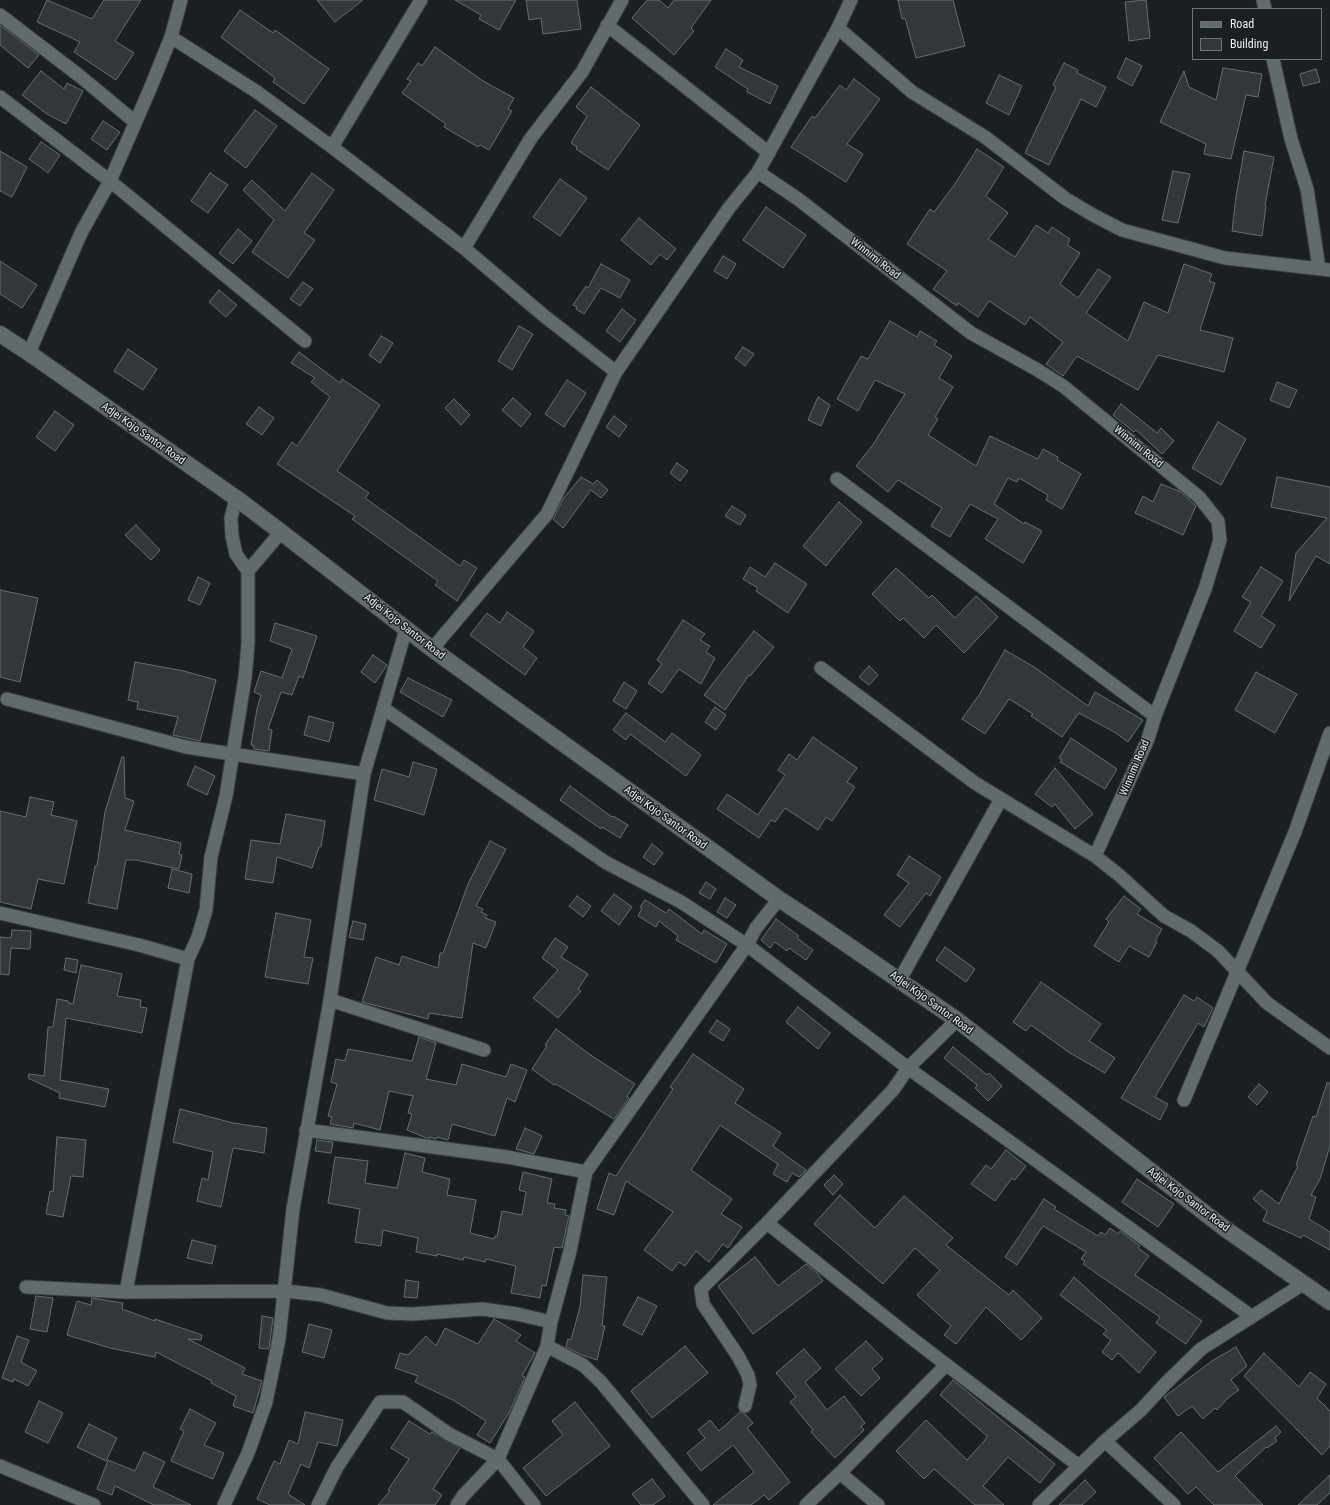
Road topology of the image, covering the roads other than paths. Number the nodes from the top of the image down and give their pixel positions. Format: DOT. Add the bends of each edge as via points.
graph roads {
  1 [pos="421,0"];
  2 [pos="622,0"];
  3 [pos="851,0"];
  4 [pos="178,1"];
  5 [pos="0,15"];
  6 [pos="607,25"];
  7 [pos="838,28"];
  8 [pos="171,37"];
  9 [pos="1274,60"];
  10 [pos="0,97"];
  11 [pos="135,122"];
  12 [pos="332,147"];
  13 [pos="769,153"];
  14 [pos="758,172"];
  15 [pos="110,182"];
  16 [pos="464,248"];
  17 [pos="1325,269"];
  18 [pos="0,334"];
  19 [pos="305,341"];
  20 [pos="29,353"];
  21 [pos="616,372"];
  22 [pos="837,478"];
  23 [pos="236,498"];
  24 [pos="282,532"];
  25 [pos="248,571"];
  26 [pos="406,629"];
  27 [pos="432,649"];
  28 [pos="821,668"];
  29 [pos="7,699"];
  30 [pos="383,708"];
  31 [pos="1155,716"];
  32 [pos="1330,733"];
  33 [pos="233,754"];
  34 [pos="364,774"];
  35 [pos="1001,799"];
  36 [pos="1095,856"];
  37 [pos="779,900"];
  38 [pos="0,913"];
  39 [pos="747,945"];
  40 [pos="188,959"];
  41 [pos="1239,972"];
  42 [pos="899,981"];
  43 [pos="330,1000"];
  44 [pos="957,1020"];
  45 [pos="1330,1048"];
  46 [pos="484,1050"];
  47 [pos="908,1068"];
  48 [pos="1184,1100"];
  49 [pos="306,1130"];
  50 [pos="586,1172"];
  51 [pos="767,1223"];
  52 [pos="1303,1284"];
  53 [pos="26,1287"];
  54 [pos="286,1291"];
  55 [pos="126,1292"];
  56 [pos="1330,1302"];
  57 [pos="1251,1316"];
  58 [pos="551,1322"];
  59 [pos="547,1346"];
  60 [pos="946,1365"];
  61 [pos="745,1406"];
  62 [pos="1105,1441"];
  63 [pos="498,1459"];
  64 [pos="0,1466"];
  65 [pos="1079,1466"];
  66 [pos="840,1473"];
  67 [pos="94,1505"];
  68 [pos="224,1505"];
  69 [pos="318,1505"];
  70 [pos="457,1505"];
  71 [pos="534,1505"];
  72 [pos="703,1505"];
  73 [pos="806,1505"];
  74 [pos="878,1505"];
  75 [pos="1039,1505"];
  76 [pos="1174,1505"];
  1 -- 12 [label="street"];
  2 -- 6 [label="street"];
  3 -- 7 [label="street"];
  4 -- 8 [label="street"];
  5 -- 11 [label="street" via="82,77"];
  6 -- 13 [label="street"];
  6 -- 16 [label="street" via="582,72 531,138"];
  7 -- 13 [label="street"];
  7 -- 17 [label="street" via="912,92 985,137 1066,199 1093,216 1122,230 1225,258"];
  8 -- 11 [label="street"];
  8 -- 12 [label="street" via="258,92"];
  9 -- 17 [label="street" via="1291,139 1307,189"];
  10 -- 15 [label="street"];
  11 -- 15 [label="street"];
  12 -- 16 [label="street"];
  13 -- 14 [label="street"];
  14 -- 21 [label="street" via="729,208"];
  14 -- 31 [label="street, Winnimi Road" via="971,332 1062,386 1199,497 1211,510 1218,520 1220,540 1205,589"];
  15 -- 19 [label="street"];
  15 -- 20 [label="street" via="81,233"];
  16 -- 21 [label="street"];
  18 -- 20 [label="street, Adjei Kojo Santor Road"];
  20 -- 23 [label="street, Adjei Kojo Santor Road"];
  21 -- 27 [label="street" via="547,514"];
  22 -- 31 [label="street"];
  23 -- 24 [label="street, Adjei Kojo Santor Road"];
  23 -- 25 [label="street" via="231,518 232,536 236,554"];
  24 -- 25 [label="street"];
  24 -- 26 [label="street, Adjei Kojo Santor Road"];
  25 -- 33 [label="street" via="248,644 241,712"];
  26 -- 27 [label="street, Adjei Kojo Santor Road"];
  26 -- 30 [label="street"];
  27 -- 37 [label="street, Adjei Kojo Santor Road"];
  28 -- 35 [label="street"];
  29 -- 33 [label="street" via="159,741"];
  30 -- 34 [label="street"];
  30 -- 39 [label="street" via="605,862 681,902"];
  31 -- 36 [label="street, Winnimi Road" via="1148,739"];
  32 -- 41 [label="street" via="1295,832"];
  33 -- 34 [label="street"];
  33 -- 40 [label="street" via="211,857 206,910"];
  34 -- 43 [label="street"];
  35 -- 36 [label="street"];
  35 -- 42 [label="street"];
  36 -- 41 [label="street" via="1164,916 1191,931 1218,951"];
  37 -- 39 [label="street" via="756,928"];
  37 -- 42 [label="street, Adjei Kojo Santor Road"];
  38 -- 40 [label="street"];
  39 -- 47 [label="street"];
  39 -- 50 [label="street"];
  40 -- 55 [label="street"];
  41 -- 45 [label="street" via="1267,1003"];
  41 -- 48 [label="street"];
  42 -- 44 [label="street, Adjei Kojo Santor Road"];
  43 -- 46 [label="street"];
  43 -- 49 [label="street"];
  44 -- 47 [label="street"];
  44 -- 52 [label="street, Adjei Kojo Santor Road" via="1218,1223"];
  47 -- 51 [label="street" via="894,1090"];
  47 -- 57 [label="street"];
  49 -- 50 [label="street" via="507,1157"];
  49 -- 54 [label="street" via="293,1209"];
  50 -- 58 [label="street" via="570,1251"];
  51 -- 60 [label="street"];
  51 -- 61 [label="street" via="701,1289 703,1304 738,1356 748,1376 750,1385"];
  52 -- 56 [label="street, Adjei Kojo Santor Road"];
  52 -- 57 [label="street"];
  53 -- 55 [label="street"];
  54 -- 55 [label="street"];
  54 -- 58 [label="street" via="321,1295 387,1312 412,1314 482,1309"];
  54 -- 68 [label="street" via="266,1402 248,1453"];
  57 -- 62 [label="street" via="1201,1349 1142,1410"];
  58 -- 59 [label="street"];
  59 -- 63 [label="street"];
  59 -- 72 [label="street" via="583,1365 601,1382"];
  60 -- 65 [label="street"];
  60 -- 66 [label="street"];
  62 -- 65 [label="street"];
  62 -- 76 [label="street"];
  63 -- 69 [label="street" via="450,1434 403,1402 380,1402 337,1467"];
  63 -- 70 [label="street"];
  63 -- 71 [label="street"];
  64 -- 67 [label="street"];
  65 -- 75 [label="street"];
  66 -- 73 [label="street"];
  66 -- 74 [label="street"];
}
